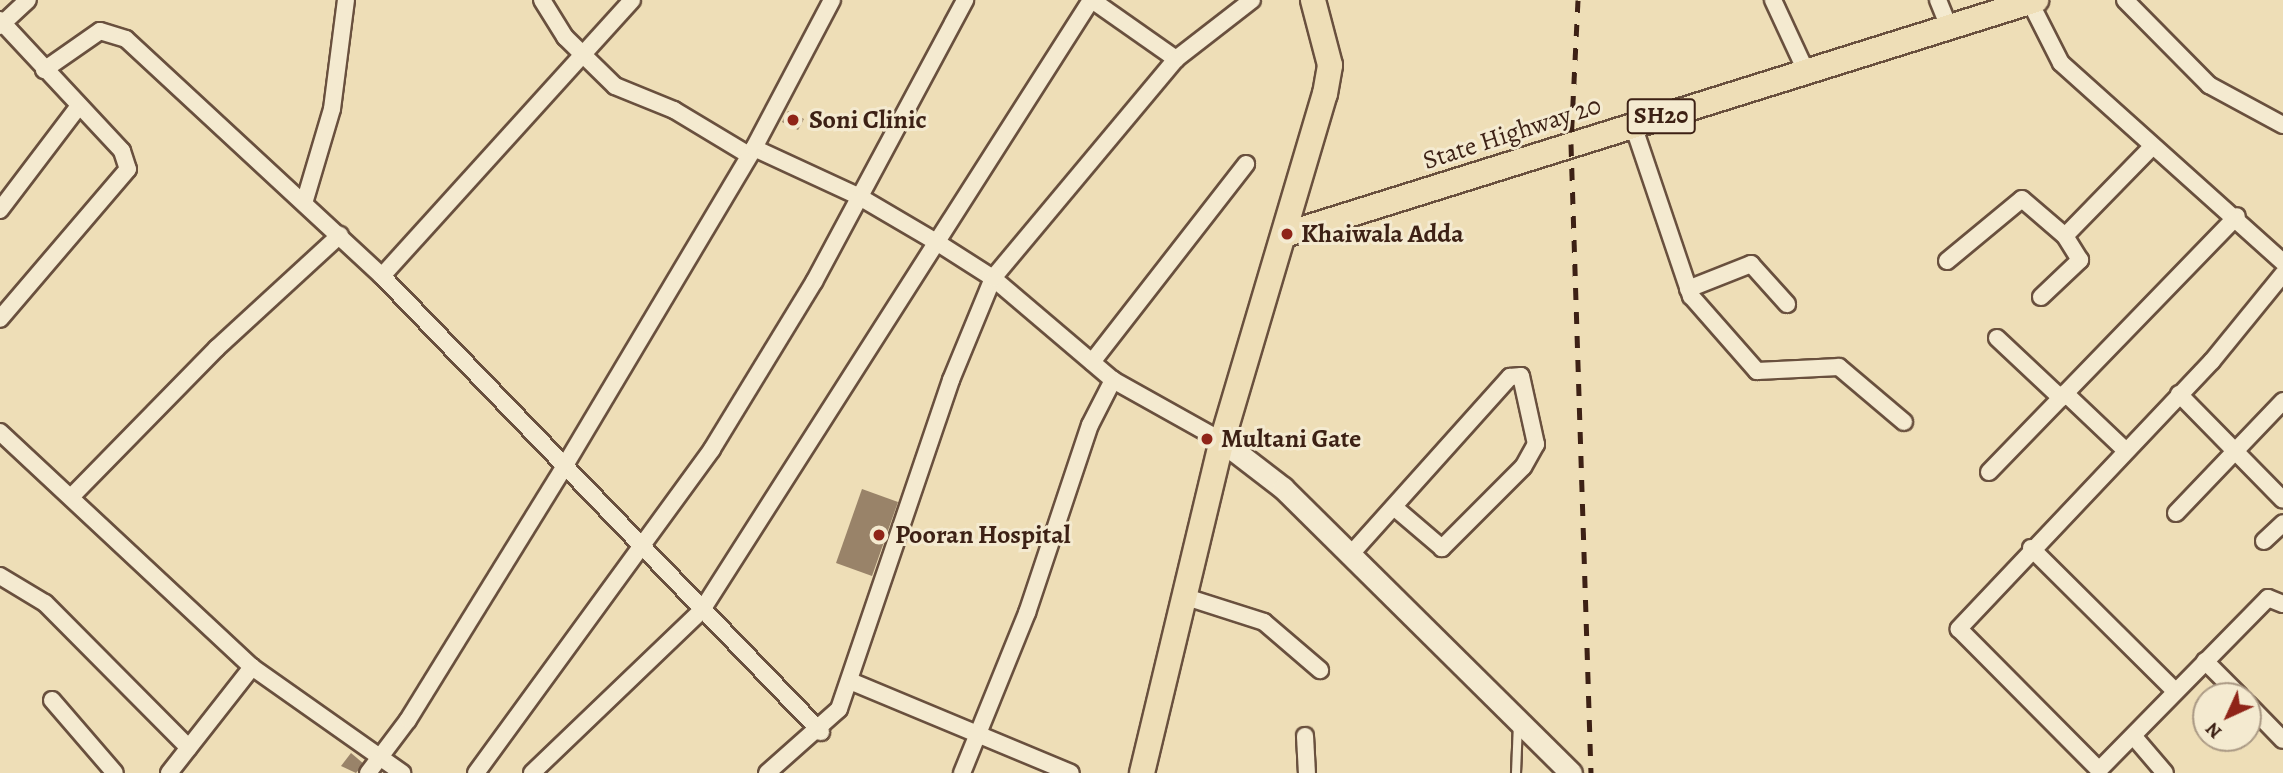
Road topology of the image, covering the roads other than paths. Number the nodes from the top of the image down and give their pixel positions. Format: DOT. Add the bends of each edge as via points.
graph roads {
  1 [pos="28,0"];
  2 [pos="346,0"];
  3 [pos="542,0"];
  4 [pos="632,0"];
  5 [pos="832,0"];
  6 [pos="965,0"];
  7 [pos="1091,0"];
  8 [pos="1252,0"];
  9 [pos="1313,0"];
  10 [pos="1773,0"];
  11 [pos="1938,0"];
  12 [pos="2125,0"];
  13 [pos="2033,1"];
  14 [pos="1,23"];
  15 [pos="1949,27"];
  16 [pos="586,58"];
  17 [pos="1176,59"];
  18 [pos="44,70"];
  19 [pos="1806,71"];
  20 [pos="79,106"];
  21 [pos="1633,125"];
  22 [pos="2283,125"];
  23 [pos="2150,149"];
  24 [pos="752,151"];
  25 [pos="1246,164"];
  26 [pos="858,196"];
  27 [pos="305,200"];
  28 [pos="0,210"];
  29 [pos="2237,216"];
  30 [pos="1287,234"];
  31 [pos="341,236"];
  32 [pos="2065,236"];
  33 [pos="938,243"];
  34 [pos="1947,261"];
  35 [pos="2283,262"];
  36 [pos="2283,274"];
  37 [pos="382,276"];
  38 [pos="993,278"];
  39 [pos="1688,289"];
  40 [pos="2041,297"];
  41 [pos="1787,304"];
  42 [pos="0,319"];
  43 [pos="1997,338"];
  44 [pos="1092,362"];
  45 [pos="1113,380"];
  46 [pos="2179,394"];
  47 [pos="2063,396"];
  48 [pos="2283,401"];
  49 [pos="1904,422"];
  50 [pos="0,432"];
  51 [pos="1222,441"];
  52 [pos="2124,449"];
  53 [pos="2237,451"];
  54 [pos="564,467"];
  55 [pos="1989,472"];
  56 [pos="72,496"];
  57 [pos="2283,500"];
  58 [pos="1394,507"];
  59 [pos="2176,513"];
  60 [pos="2283,523"];
  61 [pos="2263,541"];
  62 [pos="642,548"];
  63 [pos="2031,548"];
  64 [pos="1351,554"];
  65 [pos="0,576"];
  66 [pos="1183,596"];
  67 [pos="2283,604"];
  68 [pos="702,610"];
  69 [pos="2206,661"];
  70 [pos="252,667"];
  71 [pos="1320,670"];
  72 [pos="850,681"];
  73 [pos="2226,682"];
  74 [pos="2175,691"];
  75 [pos="52,701"];
  76 [pos="2262,718"];
  77 [pos="1518,721"];
  78 [pos="821,732"];
  79 [pos="980,736"];
  80 [pos="1306,736"];
  81 [pos="2135,738"];
  82 [pos="2283,740"];
  83 [pos="189,748"];
  84 [pos="382,758"];
  85 [pos="116,773"];
  86 [pos="169,773"];
  87 [pos="368,773"];
  88 [pos="402,773"];
  89 [pos="476,773"];
  90 [pos="532,773"];
  91 [pos="767,773"];
  92 [pos="962,773"];
  93 [pos="1071,773"];
  94 [pos="1142,773"];
  95 [pos="1307,773"];
  96 [pos="1516,773"];
  97 [pos="1571,773"];
  98 [pos="2165,773"];
  1 -- 14 [label="street"];
  2 -- 27 [label="street" via="332,109"];
  3 -- 16 [label="street"];
  4 -- 16 [label="street"];
  5 -- 24 [label="street"];
  6 -- 26 [label="street"];
  7 -- 17 [label="street"];
  7 -- 33 [label="street"];
  8 -- 17 [label="street"];
  9 -- 30 [label="main road" via="1330,65"];
  10 -- 19 [label="street"];
  11 -- 15 [label="street"];
  12 -- 22 [label="street" via="2209,85"];
  13 -- 15 [label="main road, State Highway 20 / SH20"];
  13 -- 23 [label="street" via="2061,63"];
  14 -- 18 [label="street"];
  15 -- 19 [label="main road, State Highway 20 / SH20"];
  16 -- 24 [label="street" via="615,86 674,110"];
  16 -- 37 [label="street"];
  17 -- 38 [label="street"];
  18 -- 20 [label="street"];
  18 -- 27 [label="street" via="90,35 116,33"];
  19 -- 21 [label="main road, State Highway 20 / SH20"];
  20 -- 28 [label="street"];
  20 -- 42 [label="street" via="122,151 128,169"];
  21 -- 30 [label="main road, State Highway 20 / SH20"];
  21 -- 39 [label="street"];
  23 -- 29 [label="street"];
  23 -- 32 [label="street"];
  24 -- 26 [label="street"];
  24 -- 54 [label="street"];
  25 -- 44 [label="street"];
  26 -- 33 [label="street"];
  26 -- 62 [label="street" via="814,282 712,449"];
  27 -- 31 [label="street"];
  29 -- 35 [label="street"];
  29 -- 47 [label="street"];
  30 -- 51 [label="main road"];
  31 -- 37 [label="street"];
  31 -- 56 [label="street" via="217,348"];
  32 -- 34 [label="street" via="2022,199"];
  32 -- 40 [label="street" via="2080,260"];
  33 -- 38 [label="street"];
  33 -- 68 [label="street"];
  36 -- 46 [label="street"];
  37 -- 54 [label="street"];
  38 -- 44 [label="street"];
  38 -- 72 [label="street" via="951,380"];
  39 -- 41 [label="street" via="1748,263"];
  39 -- 49 [label="street" via="1759,372 1839,367"];
  43 -- 47 [label="street"];
  44 -- 45 [label="street"];
  45 -- 51 [label="street"];
  45 -- 79 [label="street" via="1090,425"];
  46 -- 52 [label="street"];
  46 -- 53 [label="street"];
  47 -- 52 [label="street"];
  47 -- 55 [label="street"];
  48 -- 53 [label="street" via="2243,436"];
  50 -- 56 [label="street"];
  51 -- 64 [label="street"];
  51 -- 66 [label="main road"];
  52 -- 63 [label="street"];
  53 -- 57 [label="street"];
  53 -- 59 [label="street"];
  54 -- 62 [label="street"];
  54 -- 84 [label="street"];
  56 -- 70 [label="street"];
  58 -- 58 [label="street" via="1510,377 1521,376 1535,449 1494,497 1442,548"];
  58 -- 64 [label="street"];
  60 -- 61 [label="street"];
  62 -- 68 [label="street"];
  62 -- 89 [label="street"];
  63 -- 74 [label="street"];
  63 -- 81 [label="street" via="1961,621 1960,632 2094,769"];
  64 -- 77 [label="street"];
  65 -- 83 [label="street" via="45,603"];
  66 -- 71 [label="street" via="1269,625"];
  66 -- 94 [label="main road"];
  67 -- 69 [label="street" via="2267,598"];
  68 -- 78 [label="street"];
  68 -- 90 [label="street"];
  69 -- 73 [label="street"];
  69 -- 74 [label="street"];
  70 -- 83 [label="street"];
  70 -- 84 [label="street"];
  72 -- 78 [label="street"];
  72 -- 79 [label="street"];
  74 -- 81 [label="street"];
  75 -- 85 [label="street"];
  76 -- 82 [label="street"];
  77 -- 96 [label="lane"];
  77 -- 97 [label="street"];
  78 -- 91 [label="street"];
  79 -- 92 [label="street"];
  79 -- 93 [label="street"];
  80 -- 95 [label="street"];
  81 -- 98 [label="street"];
  83 -- 86 [label="street"];
  84 -- 87 [label="street"];
  84 -- 88 [label="street"];
}
